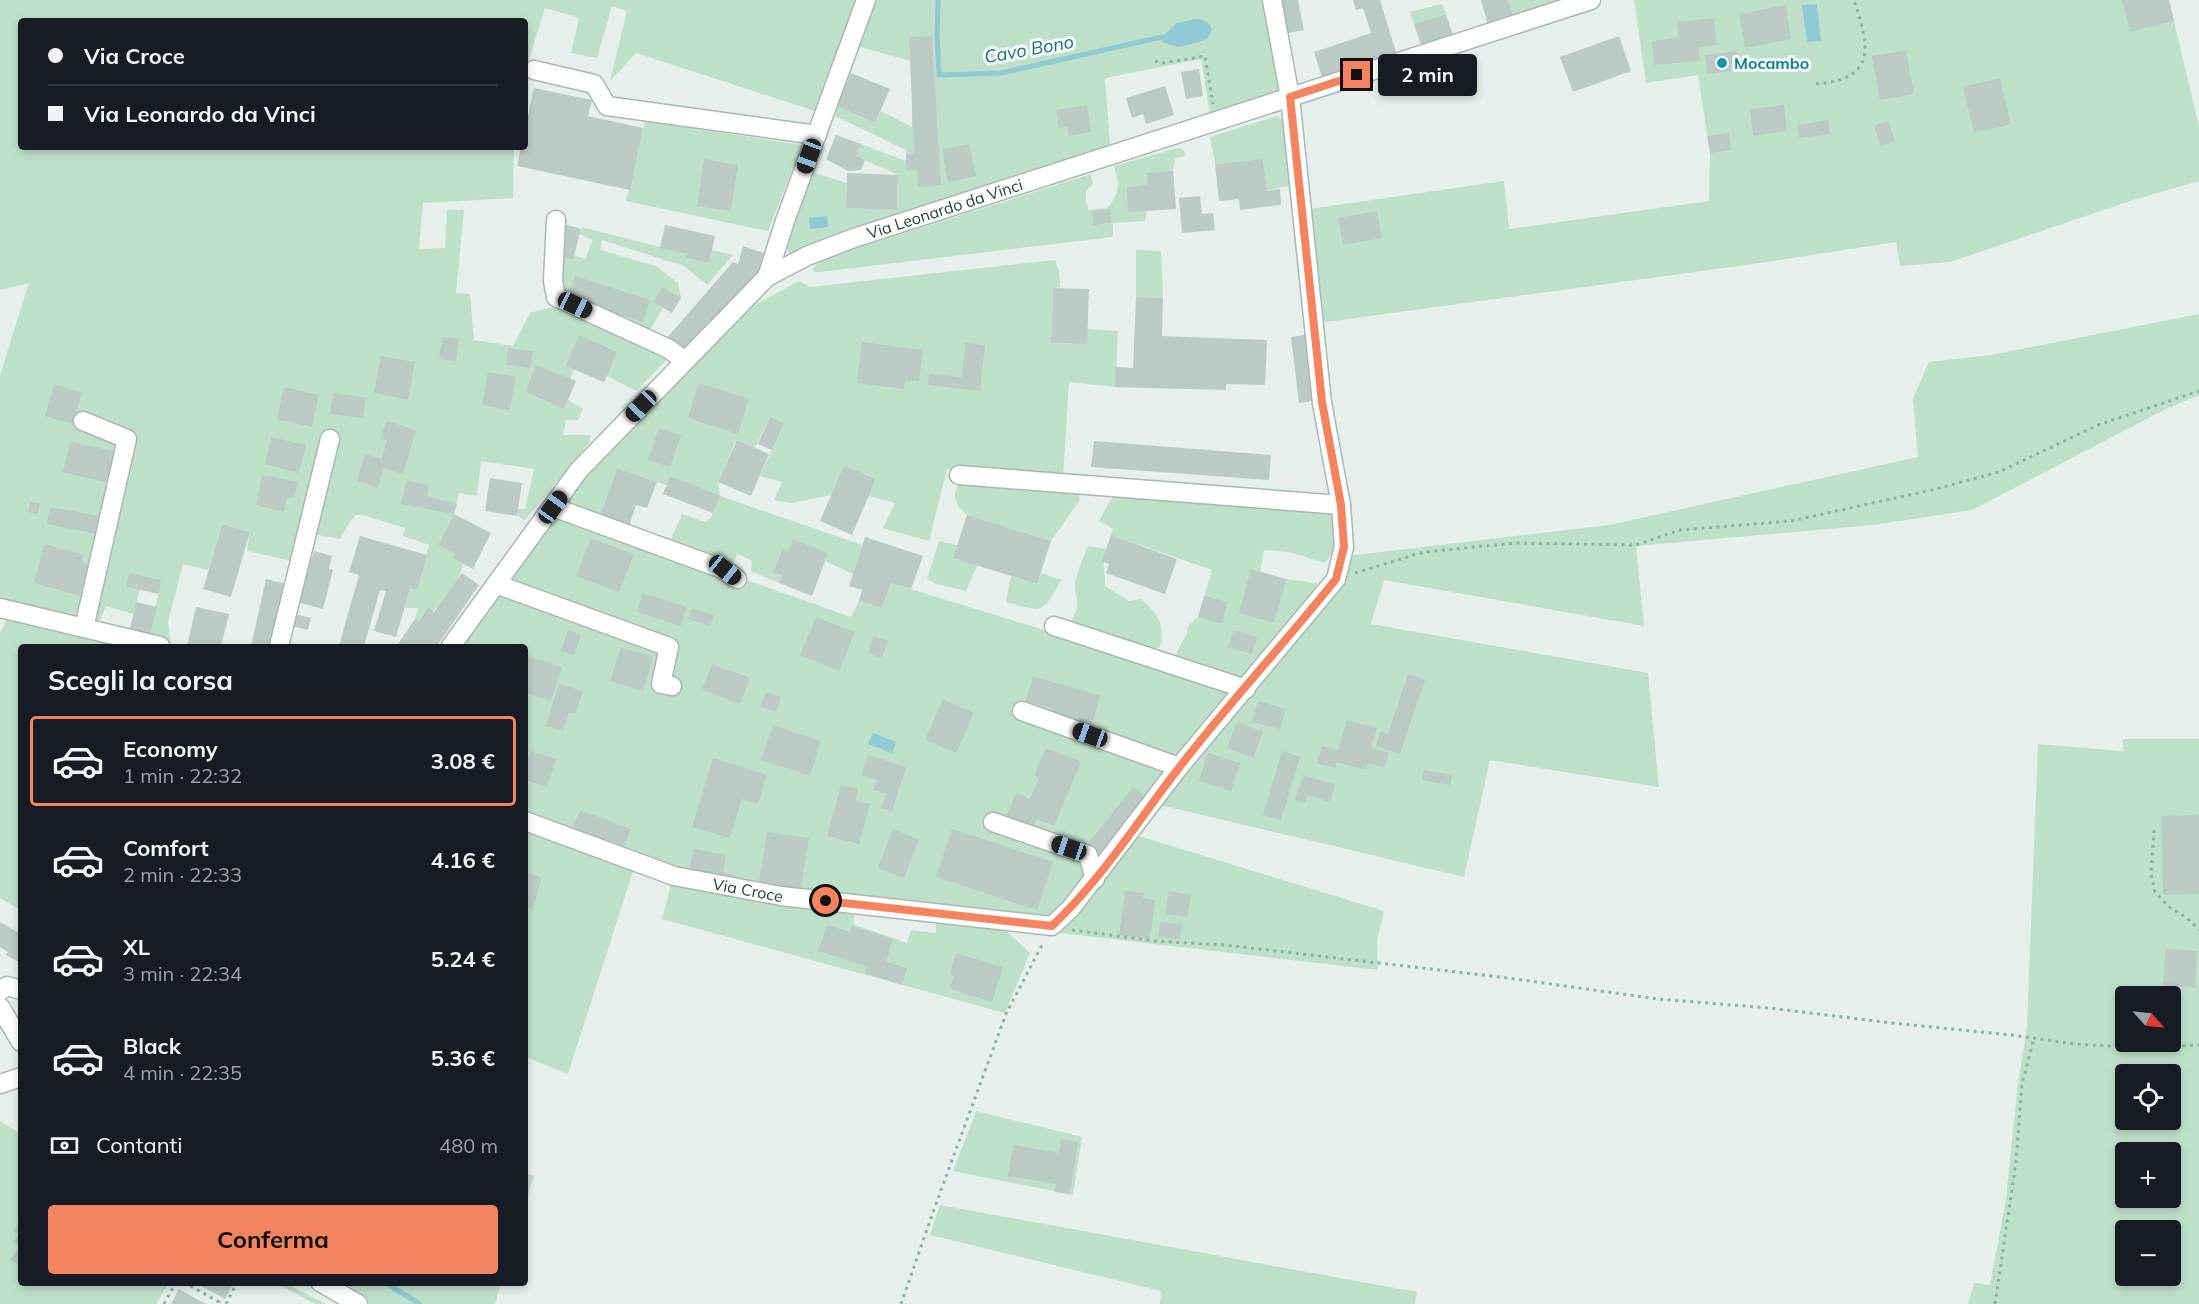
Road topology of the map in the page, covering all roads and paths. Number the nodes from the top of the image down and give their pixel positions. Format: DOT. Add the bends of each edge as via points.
graph roads {
  1 [pos="866,0"];
  2 [pos="1272,0"];
  3 [pos="1591,0"];
  4 [pos="1854,0"];
  5 [pos="1155,61"];
  6 [pos="534,70"];
  7 [pos="1816,84"];
  8 [pos="1290,97"];
  9 [pos="1215,121"];
  10 [pos="817,135"];
  11 [pos="556,220"];
  12 [pos="767,277"];
  13 [pos="685,361"];
  14 [pos="2199,391"];
  15 [pos="82,421"];
  16 [pos="330,439"];
  17 [pos="959,475"];
  18 [pos="1341,505"];
  19 [pos="553,507"];
  20 [pos="737,579"];
  21 [pos="1336,579"];
  22 [pos="496,584"];
  23 [pos="0,609"];
  24 [pos="1054,626"];
  25 [pos="84,628"];
  26 [pos="152,644"];
  27 [pos="279,644"];
  28 [pos="452,644"];
  29 [pos="672,686"];
  30 [pos="1246,688"];
  31 [pos="1022,711"];
  32 [pos="1179,767"];
  33 [pos="528,822"];
  34 [pos="993,822"];
  35 [pos="2154,830"];
  36 [pos="1095,879"];
  37 [pos="1052,926"];
  38 [pos="2199,930"];
  39 [pos="18,989"];
  40 [pos="0,991"];
  41 [pos="0,1007"];
  42 [pos="18,1037"];
  43 [pos="2034,1038"];
  44 [pos="2199,1045"];
  45 [pos="174,1286"];
  46 [pos="191,1286"];
  47 [pos="234,1286"];
  48 [pos="327,1286"];
  49 [pos="164,1304"];
  50 [pos="221,1304"];
  51 [pos="358,1304"];
  52 [pos="902,1304"];
  53 [pos="1995,1304"];
  1 -- 10 [label="street"];
  2 -- 8 [label="street"];
  3 -- 8 [label="street, Via Leonardo da Vinci"];
  4 -- 7 [label="path" via="1866,45 1861,64 1852,75"];
  5 -- 9 [label="path" via="1205,56"];
  6 -- 10 [label="street" via="594,84 607,106"];
  8 -- 9 [label="street, Via Leonardo da Vinci"];
  8 -- 18 [label="street" via="1322,402"];
  9 -- 12 [label="street, Via Leonardo da Vinci" via="854,238"];
  10 -- 12 [label="street"];
  11 -- 13 [label="street" via="556,297 669,349"];
  12 -- 13 [label="street, Via Leonardo da Vinci"];
  13 -- 19 [label="street, Via Leonardo da Vinci" via="579,470"];
  14 -- 21 [label="path" via="2098,425 1999,472 1791,521 1680,530 1636,546 1516,543 1424,552"];
  15 -- 25 [label="street" via="127,439"];
  16 -- 27 [label="street"];
  17 -- 18 [label="street"];
  18 -- 21 [label="street" via="1344,547"];
  19 -- 20 [label="street" via="725,570"];
  19 -- 22 [label="street, Via Leonardo da Vinci"];
  21 -- 30 [label="street"];
  22 -- 28 [label="street, Via Leonardo da Vinci"];
  22 -- 29 [label="street" via="669,647 661,684"];
  23 -- 25 [label="street"];
  24 -- 30 [label="street"];
  25 -- 26 [label="street"];
  30 -- 32 [label="street"];
  31 -- 32 [label="street"];
  32 -- 36 [label="street"];
  33 -- 37 [label="street, Via Croce" via="674,876 781,896"];
  34 -- 36 [label="street" via="1088,855"];
  35 -- 38 [label="path" via="2151,874 2155,892"];
  36 -- 37 [label="street"];
  37 -- 43 [label="path" via="1093,934 1225,945 1658,999"];
  37 -- 52 [label="path" via="1006,1014"];
  39 -- 40 [label="street" via="8,986"];
  41 -- 42 [label="street"];
  43 -- 44 [label="path" via="2138,1048"];
  43 -- 53 [label="path" via="2022,1084 2016,1162"];
  45 -- 49 [label="path"];
  46 -- 50 [label="path"];
  47 -- 50 [label="path"];
  48 -- 51 [label="street"];
}
